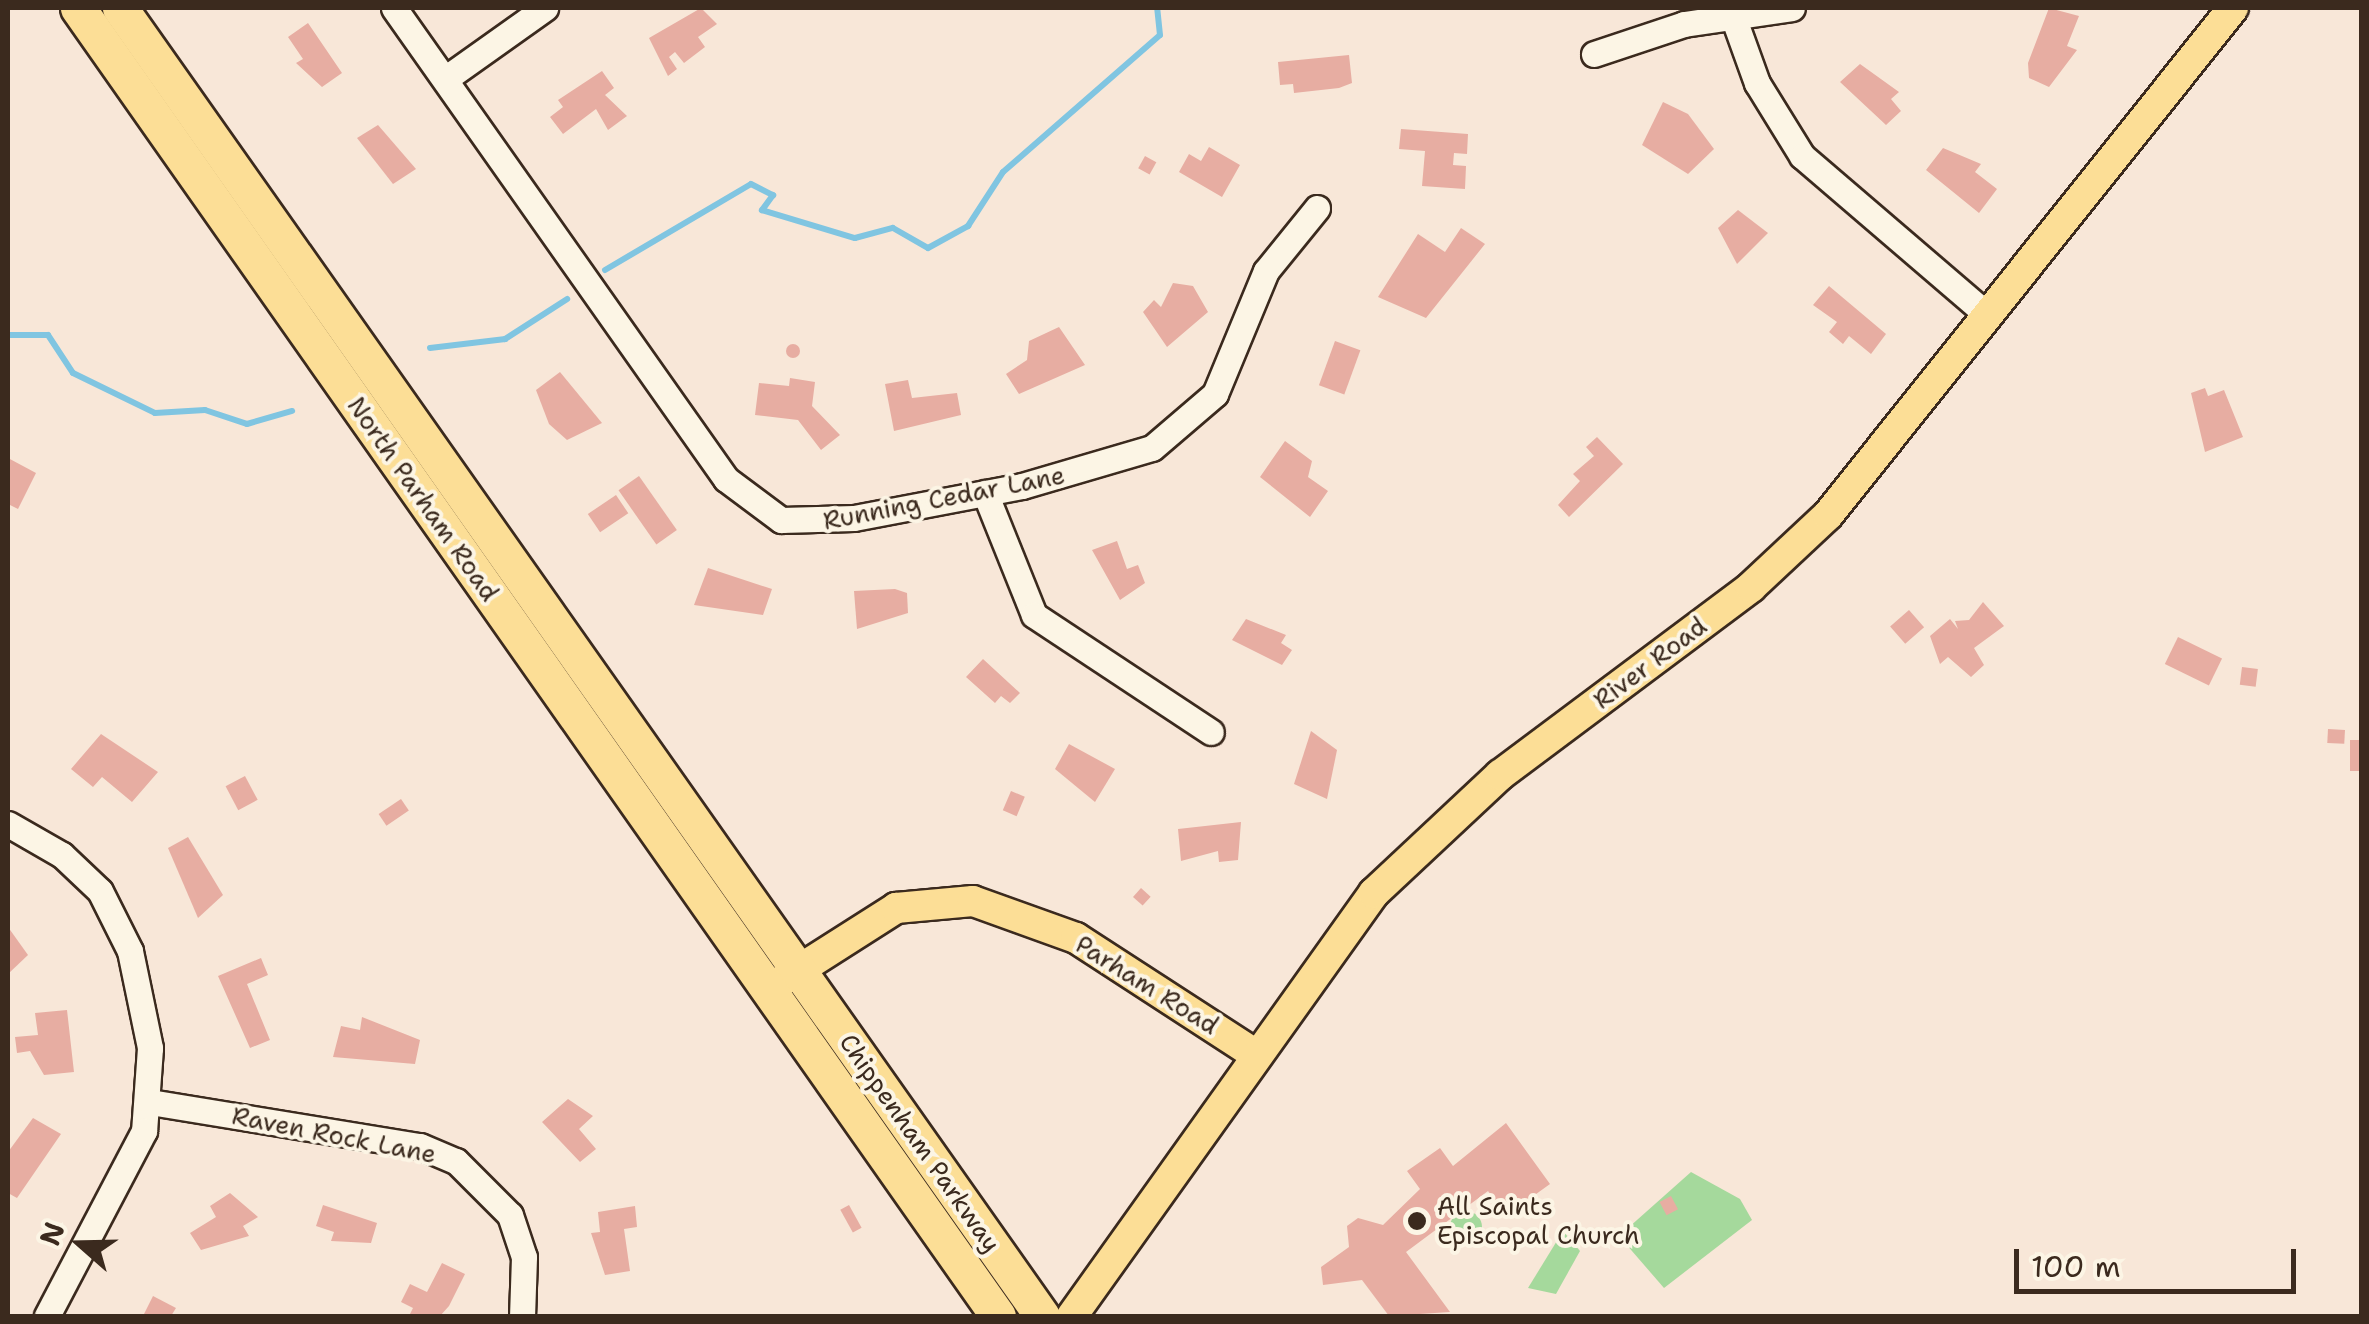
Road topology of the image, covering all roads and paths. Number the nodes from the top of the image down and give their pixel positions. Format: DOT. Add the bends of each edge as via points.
graph roads {
  1 [pos="78,8"];
  2 [pos="120,8"];
  3 [pos="394,8"];
  4 [pos="545,8"];
  5 [pos="1792,8"];
  6 [pos="2233,8"];
  7 [pos="1732,12"];
  8 [pos="1594,54"];
  9 [pos="444,79"];
  10 [pos="1317,208"];
  11 [pos="1988,316"];
  12 [pos="985,493"];
  13 [pos="1211,732"];
  14 [pos="8,824"];
  15 [pos="798,970"];
  16 [pos="768,990"];
  17 [pos="1253,1053"];
  18 [pos="150,1102"];
  19 [pos="47,1316"];
  20 [pos="522,1316"];
  21 [pos="998,1316"];
  22 [pos="1042,1316"];
  23 [pos="1072,1316"];
  1 -- 16 [label="highway, North Parham Road"];
  2 -- 15 [label="highway, North Parham Road"];
  3 -- 9 [label="street, Running Cedar Lane"];
  4 -- 9 [label="street"];
  5 -- 7 [label="street"];
  6 -- 11 [label="main road, River Road"];
  7 -- 8 [label="street"];
  7 -- 11 [label="street" via="1757,83 1802,156"];
  9 -- 12 [label="street, Running Cedar Lane" via="744,499 781,520 814,524"];
  10 -- 12 [label="street, Running Cedar Lane" via="1266,271 1228,374 1186,425 1118,462"];
  11 -- 17 [label="main road, River Road" via="1794,549 1500,775 1374,893"];
  12 -- 13 [label="street" via="1034,615"];
  14 -- 18 [label="street" via="62,855 110,906 144,1004"];
  15 -- 16 [label="main road, Parham Road"];
  15 -- 17 [label="main road, Parham Road" via="896,908 973,901 1076,938"];
  15 -- 22 [label="highway, Chippenham Parkway"];
  16 -- 21 [label="highway, Chippenham Parkway"];
  17 -- 23 [label="main road, River Road"];
  18 -- 19 [label="street" via="128,1170"];
  18 -- 20 [label="street, Raven Rock Lane" via="420,1146 456,1161 510,1215 524,1258"];
}
